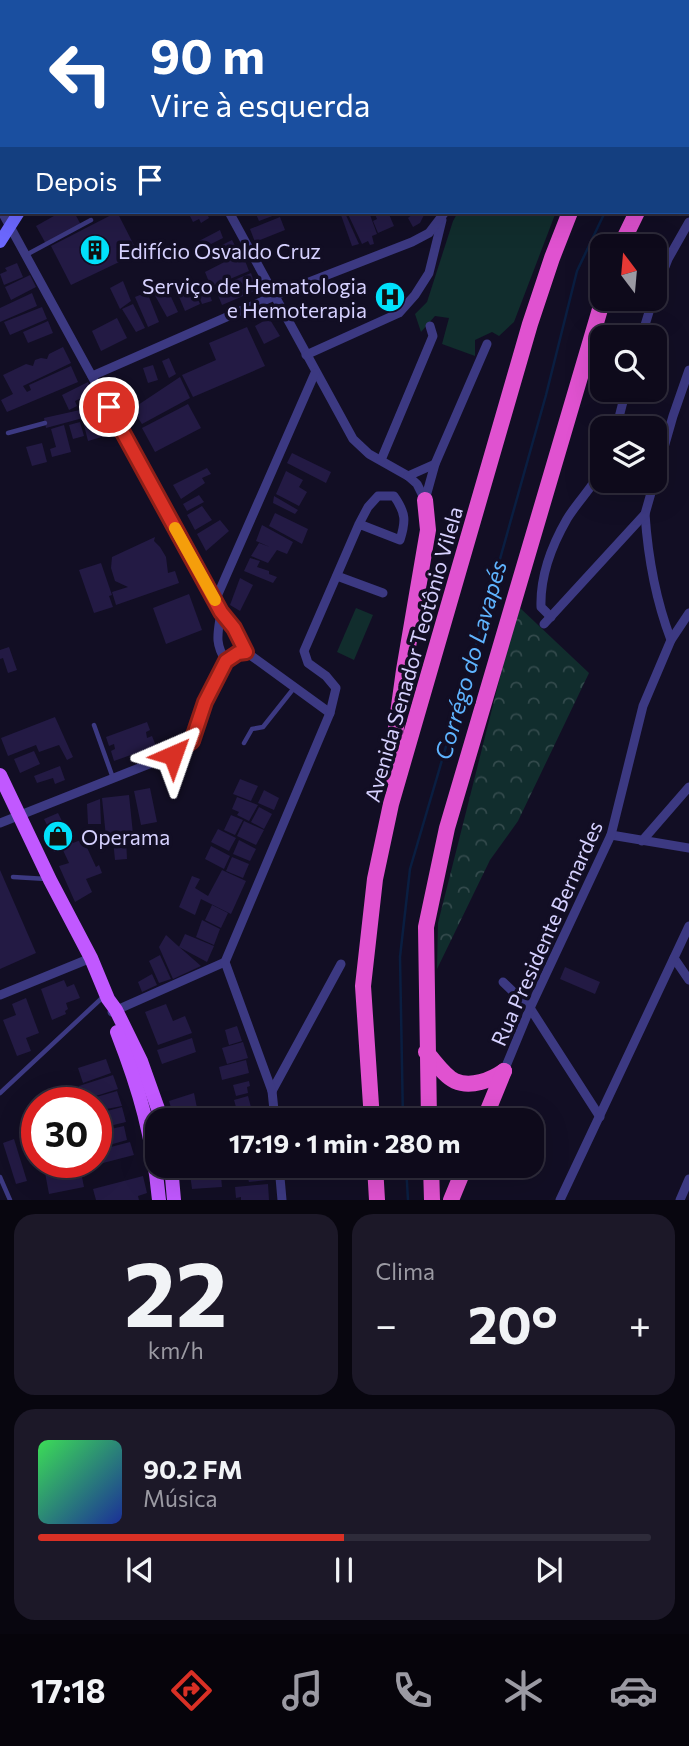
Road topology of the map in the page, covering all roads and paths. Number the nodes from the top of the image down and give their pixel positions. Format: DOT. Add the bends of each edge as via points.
graph roads {
  1 [pos="3,214"];
  2 [pos="18,214"];
  3 [pos="230,214"];
  4 [pos="444,214"];
  5 [pos="569,214"];
  6 [pos="636,214"];
  7 [pos="644,214"];
  8 [pos="92,220"];
  9 [pos="9,227"];
  10 [pos="629,227"];
  11 [pos="687,229"];
  12 [pos="626,234"];
  13 [pos="0,242"];
  14 [pos="25,256"];
  15 [pos="667,263"];
  16 [pos="274,296"];
  17 [pos="599,312"];
  18 [pos="430,326"];
  19 [pos="487,344"];
  20 [pos="306,355"];
  21 [pos="689,370"];
  22 [pos="316,373"];
  23 [pos="92,376"];
  24 [pos="109,407"];
  25 [pos="82,414"];
  26 [pos="45,423"];
  27 [pos="8,433"];
  28 [pos="381,460"];
  29 [pos="435,464"];
  30 [pos="408,476"];
  31 [pos="590,486"];
  32 [pos="425,500"];
  33 [pos="645,513"];
  34 [pos="359,524"];
  35 [pos="337,576"];
  36 [pos="383,593"];
  37 [pos="215,601"];
  38 [pos="221,612"];
  39 [pos="689,614"];
  40 [pos="671,640"];
  41 [pos="246,652"];
  42 [pos="226,661"];
  43 [pos="294,687"];
  44 [pos="330,713"];
  45 [pos="94,724"];
  46 [pos="244,743"];
  47 [pos="0,775"];
  48 [pos="114,778"];
  49 [pos="689,787"];
  50 [pos="391,804"];
  51 [pos="19,816"];
  52 [pos="0,823"];
  53 [pos="611,835"];
  54 [pos="642,841"];
  55 [pos="689,848"];
  56 [pos="13,877"];
  57 [pos="50,880"];
  58 [pos="689,926"];
  59 [pos="91,958"];
  60 [pos="674,958"];
  61 [pos="225,962"];
  62 [pos="341,964"];
  63 [pos="689,980"];
  64 [pos="502,982"];
  65 [pos="0,995"];
  66 [pos="110,1004"];
  67 [pos="530,1008"];
  68 [pos="426,1052"];
  69 [pos="504,1071"];
  70 [pos="272,1091"];
  71 [pos="0,1093"];
  72 [pos="158,1108"];
  73 [pos="274,1108"];
  74 [pos="371,1108"];
  75 [pos="428,1108"];
  76 [pos="489,1108"];
  77 [pos="600,1117"];
  78 [pos="0,1177"];
  79 [pos="172,1178"];
  80 [pos="280,1178"];
  81 [pos="376,1178"];
  82 [pos="431,1178"];
  83 [pos="460,1178"];
  84 [pos="689,1179"];
  85 [pos="10,1200"];
  86 [pos="159,1200"];
  87 [pos="174,1200"];
  88 [pos="282,1200"];
  89 [pos="377,1200"];
  90 [pos="432,1200"];
  91 [pos="451,1200"];
  92 [pos="560,1200"];
  93 [pos="680,1200"];
  1 -- 9 [label="street"];
  2 -- 9 [label="main road"];
  3 -- 16 [label="street"];
  4 -- 16 [label="street" via="429,233 412,242"];
  4 -- 20 [label="street" via="429,272 399,313"];
  5 -- 50 [label="highway, Avenida Senador Teotônio Vilela" via="530,324"];
  6 -- 10 [label="highway"];
  7 -- 10 [label="highway"];
  8 -- 14 [label="lane"];
  9 -- 13 [label="main road"];
  9 -- 14 [label="street"];
  10 -- 12 [label="highway"];
  11 -- 15 [label="street"];
  14 -- 23 [label="street"];
  16 -- 20 [label="street"];
  16 -- 23 [label="street"];
  17 -- 68 [label="highway" via="445,840 426,927"];
  18 -- 28 [label="street" via="433,336"];
  19 -- 29 [label="street"];
  20 -- 22 [label="street"];
  21 -- 33 [label="street"];
  22 -- 28 [label="street" via="353,439"];
  22 -- 37 [label="street"];
  23 -- 24 [label="street"];
  24 -- 25 [label="lane"];
  24 -- 37 [label="street"];
  26 -- 27 [label="lane"];
  28 -- 30 [label="street"];
  29 -- 30 [label="street"];
  29 -- 32 [label="street"];
  30 -- 32 [label="street"];
  31 -- 33 [label="street" via="550,555 541,590 541,607 548,621"];
  32 -- 50 [label="highway" via="428,530 394,742"];
  33 -- 40 [label="street" via="658,606"];
  34 -- 34 [label="street" via="378,496 394,496 406,520 400,540"];
  34 -- 35 [label="street"];
  35 -- 36 [label="street"];
  35 -- 44 [label="street" via="304,651 308,663 336,688"];
  37 -- 38 [label="street"];
  38 -- 41 [label="street"];
  38 -- 42 [label="street" via="218,649"];
  39 -- 40 [label="street, Rua Presidente Bernardes"];
  40 -- 53 [label="street, Rua Presidente Bernardes" via="643,706"];
  41 -- 42 [label="street"];
  41 -- 43 [label="street"];
  42 -- 48 [label="street" via="192,741 173,755"];
  43 -- 44 [label="street"];
  43 -- 46 [label="lane" via="263,727 252,729"];
  44 -- 61 [label="street"];
  45 -- 48 [label="lane"];
  47 -- 51 [label="main road"];
  48 -- 51 [label="street"];
  49 -- 54 [label="street"];
  50 -- 74 [label="highway, Avenida Senador Teotônio Vilela" via="375,879 363,986"];
  51 -- 52 [label="street"];
  51 -- 57 [label="main road"];
  53 -- 54 [label="street"];
  53 -- 67 [label="street, Rua Presidente Bernardes"];
  54 -- 55 [label="street"];
  56 -- 57 [label="lane"];
  57 -- 59 [label="main road"];
  58 -- 60 [label="street"];
  59 -- 65 [label="street"];
  59 -- 66 [label="main road"];
  60 -- 63 [label="street"];
  60 -- 77 [label="street"];
  61 -- 66 [label="street"];
  61 -- 70 [label="street"];
  62 -- 70 [label="street"];
  64 -- 67 [label="street"];
  66 -- 71 [label="lane"];
  66 -- 72 [label="main road" via="141,1061"];
  66 -- 86 [label="main road" via="146,1113"];
  67 -- 69 [label="street, Rua Presidente Bernardes"];
  67 -- 77 [label="street"];
  68 -- 69 [label="highway" via="453,1081 484,1082"];
  68 -- 75 [label="highway"];
  69 -- 76 [label="highway"];
  70 -- 73 [label="street"];
  77 -- 92 [label="street"];
  78 -- 85 [label="lane"];
  79 -- 87 [label="main road"];
  80 -- 88 [label="street"];
  81 -- 89 [label="highway"];
  82 -- 90 [label="highway"];
  83 -- 91 [label="highway"];
  84 -- 93 [label="street"];
}
